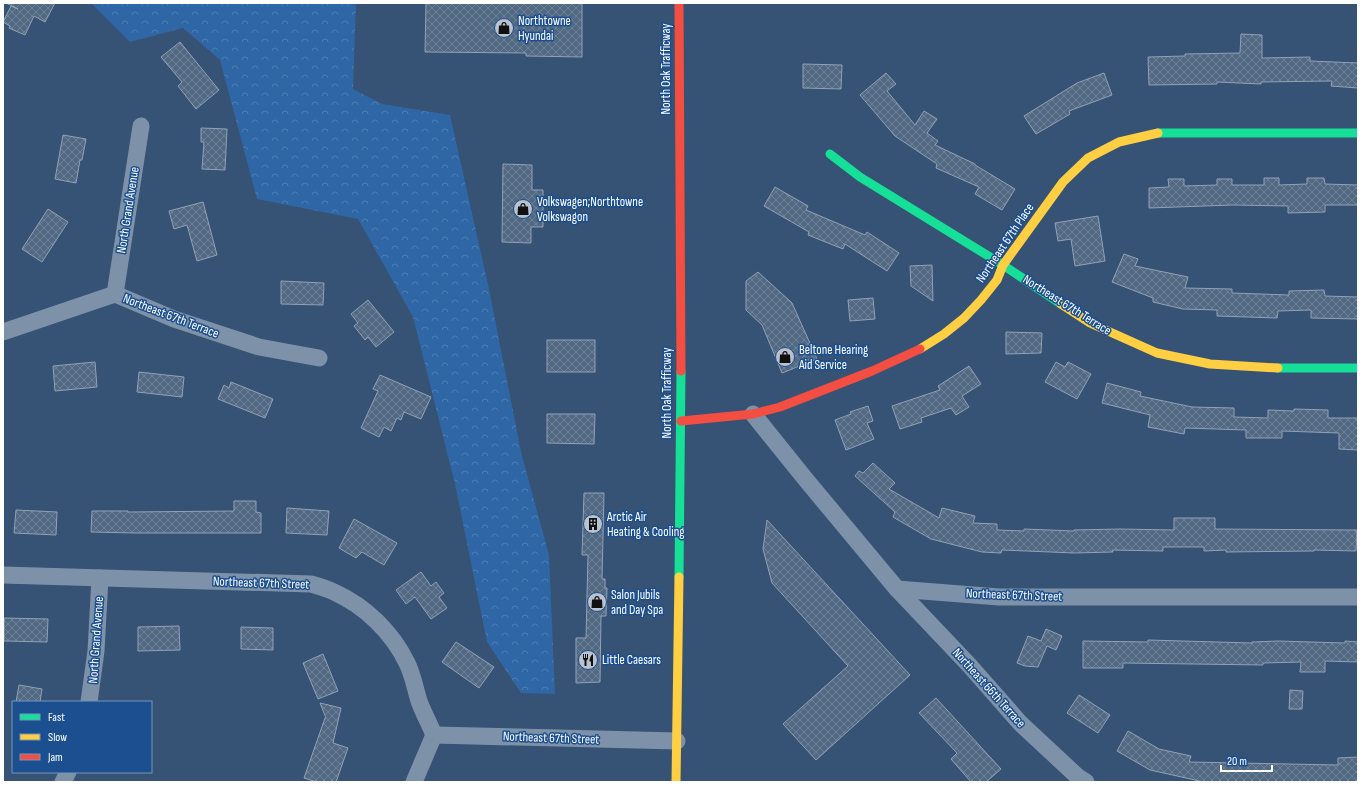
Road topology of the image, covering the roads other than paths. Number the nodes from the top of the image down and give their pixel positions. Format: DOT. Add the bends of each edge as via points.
graph roads {
  1 [pos="679,3"];
  2 [pos="141,126"];
  3 [pos="1358,133"];
  4 [pos="830,154"];
  5 [pos="1003,265"];
  6 [pos="115,294"];
  7 [pos="3,332"];
  8 [pos="319,358"];
  9 [pos="1358,368"];
  10 [pos="753,414"];
  11 [pos="681,421"];
  12 [pos="3,575"];
  13 [pos="100,578"];
  14 [pos="897,589"];
  15 [pos="1358,597"];
  16 [pos="89,701"];
  17 [pos="434,735"];
  18 [pos="677,741"];
  19 [pos="414,782"];
  20 [pos="676,782"];
  21 [pos="1086,782"];
  1 -- 11 [label="street, North Oak Trafficway"];
  2 -- 6 [label="street, North Grand Avenue"];
  3 -- 5 [label="street, Northeast 67th Place" via="1161,132 1119,142 1088,158 1063,182"];
  4 -- 5 [label="street, Northeast 67th Terrace" via="860,177"];
  5 -- 9 [label="street, Northeast 67th Terrace" via="1090,322 1157,352 1210,364"];
  5 -- 10 [label="street, Northeast 67th Place" via="997,280 964,318 923,348 780,407"];
  6 -- 7 [label="street, Northeast 67th Terrace"];
  6 -- 8 [label="street, Northeast 67th Terrace" via="174,319 258,347"];
  10 -- 11 [label="street, Northeast 67th Place"];
  10 -- 14 [label="street"];
  11 -- 18 [label="street, North Oak Trafficway"];
  12 -- 13 [label="street, Northeast 67th Street"];
  13 -- 16 [label="street, North Grand Avenue" via="96,652"];
  13 -- 17 [label="street, Northeast 67th Street" via="311,584 334,592 356,604 394,641 407,663"];
  14 -- 15 [label="street, Northeast 67th Street" via="999,597"];
  14 -- 21 [label="street, Northeast 66th Terrace" via="1020,723"];
  17 -- 18 [label="street, Northeast 67th Street"];
  17 -- 19 [label="street"];
  18 -- 20 [label="street, North Oak Trafficway"];
}
